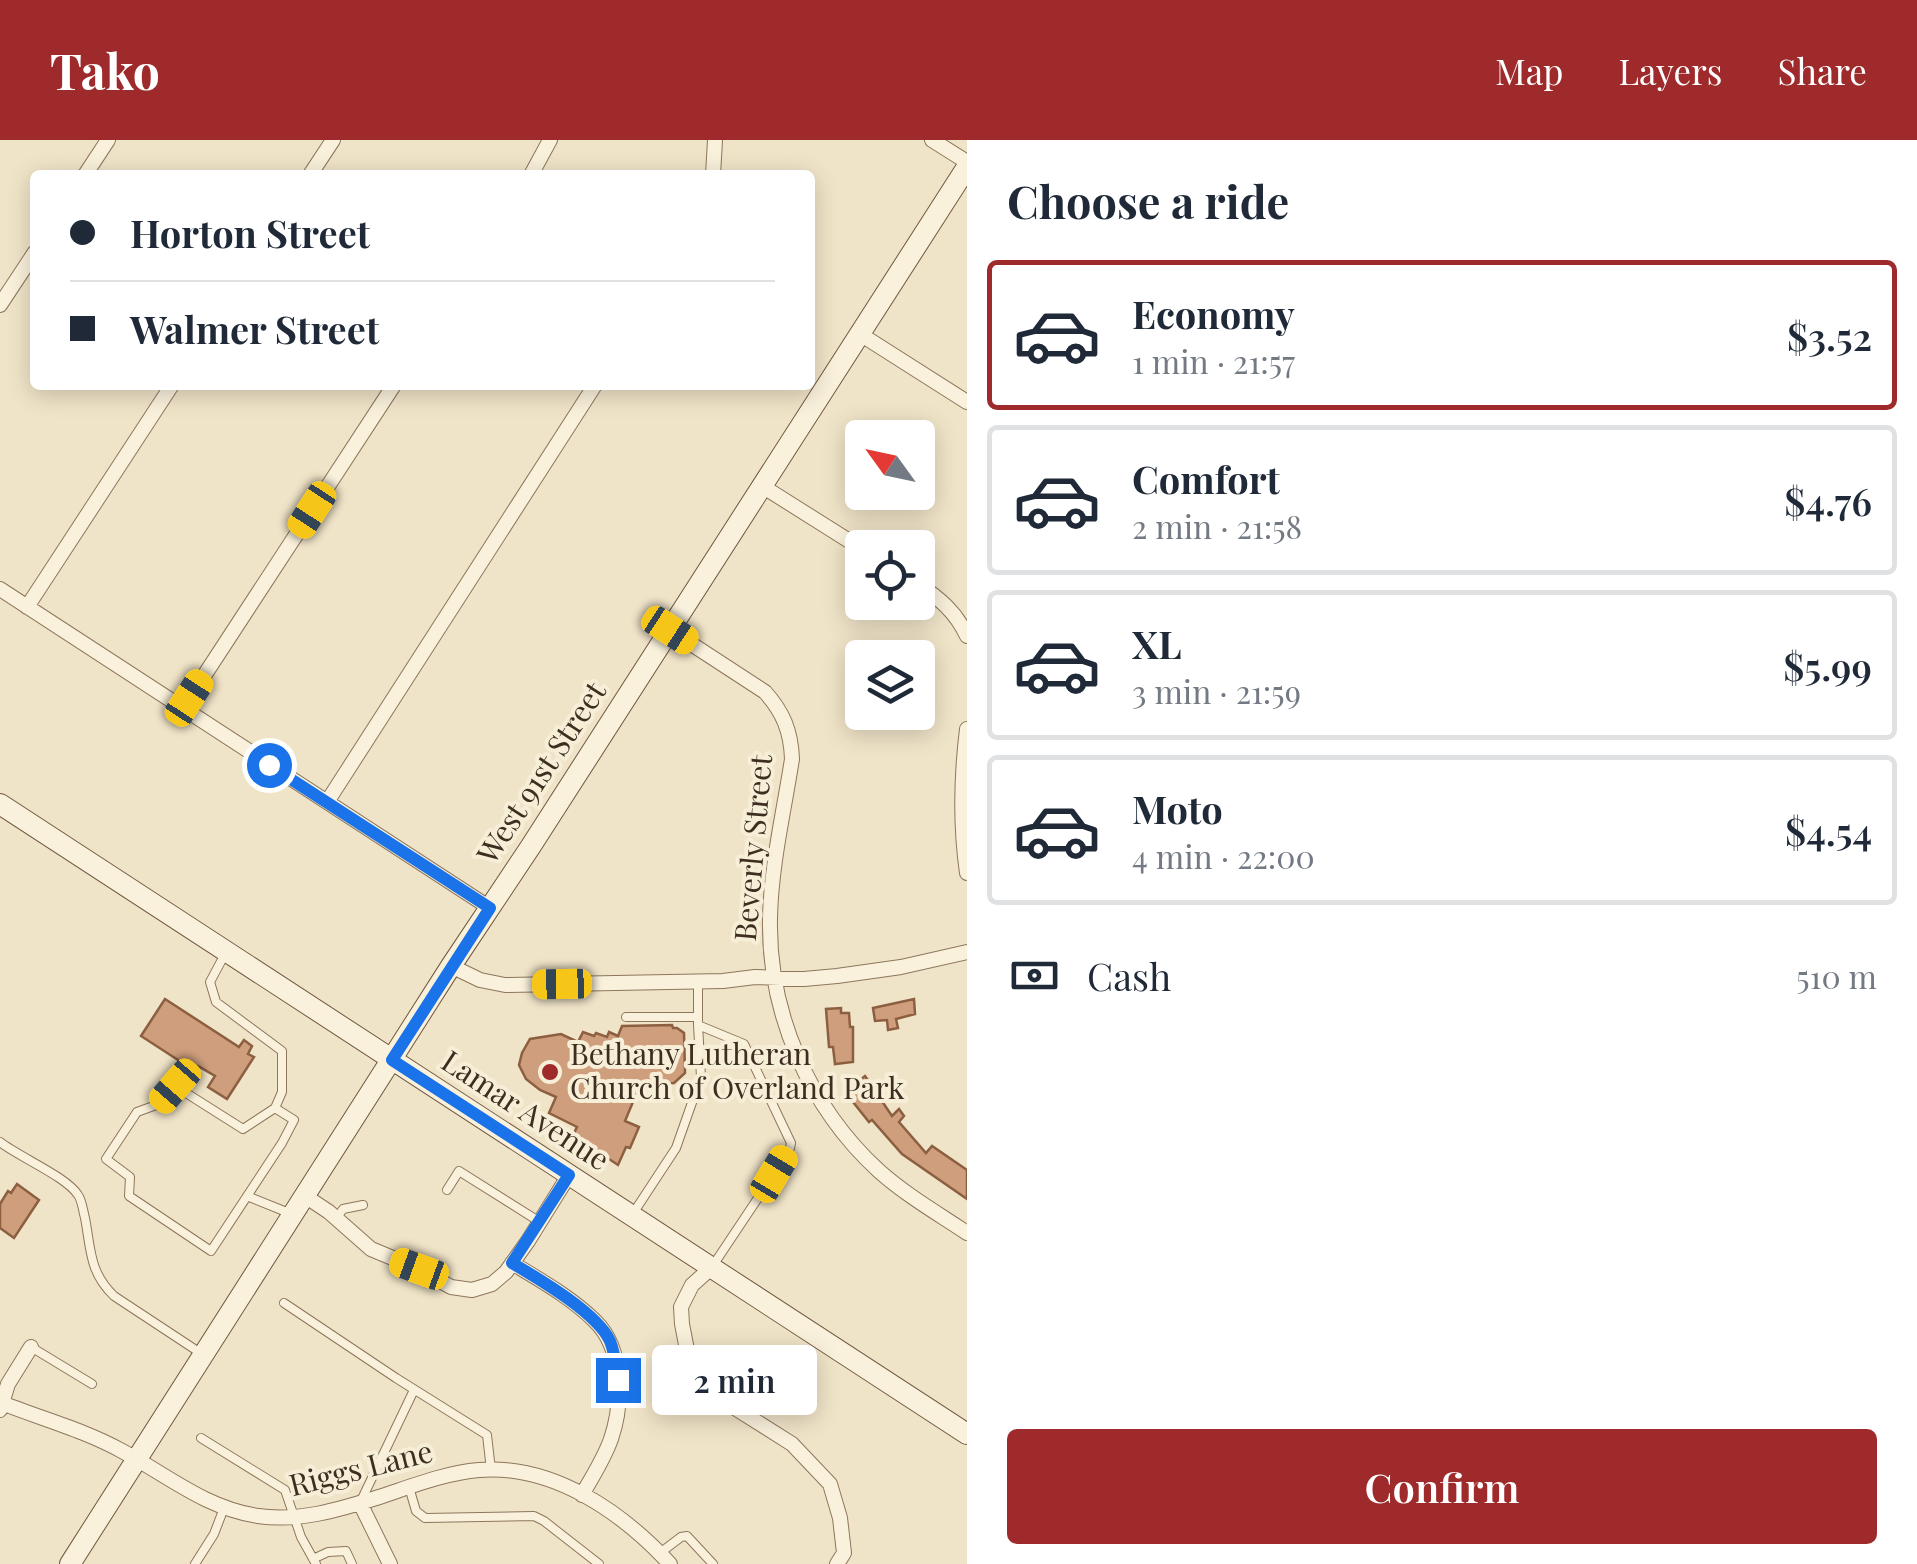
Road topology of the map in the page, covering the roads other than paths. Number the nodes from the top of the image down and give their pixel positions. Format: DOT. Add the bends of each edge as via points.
graph roads {
  1 [pos="108,140"];
  2 [pos="333,140"];
  3 [pos="550,140"];
  4 [pos="716,140"];
  5 [pos="932,140"];
  6 [pos="967,164"];
  7 [pos="88,170"];
  8 [pos="313,170"];
  9 [pos="534,170"];
  10 [pos="713,170"];
  11 [pos="30,260"];
  12 [pos="0,305"];
  13 [pos="860,334"];
  14 [pos="169,390"];
  15 [pos="391,390"];
  16 [pos="593,390"];
  17 [pos="967,402"];
  18 [pos="762,486"];
  19 [pos="845,538"];
  20 [pos="0,589"];
  21 [pos="935,597"];
  22 [pos="27,607"];
  23 [pos="670,630"];
  24 [pos="967,636"];
  25 [pos="183,708"];
  26 [pos="967,729"];
  27 [pos="327,802"];
  28 [pos="0,804"];
  29 [pos="967,873"];
  30 [pos="490,908"];
  31 [pos="226,952"];
  32 [pos="967,952"];
  33 [pos="451,966"];
  34 [pos="775,978"];
  35 [pos="698,981"];
  36 [pos="626,1017"];
  37 [pos="698,1021"];
  38 [pos="392,1060"];
  39 [pos="275,1108"];
  40 [pos="0,1142"];
  41 [pos="569,1175"];
  42 [pos="446,1190"];
  43 [pos="247,1196"];
  44 [pos="305,1196"];
  45 [pos="363,1205"];
  46 [pos="293,1214"];
  47 [pos="631,1216"];
  48 [pos="336,1218"];
  49 [pos="540,1222"];
  50 [pos="967,1233"];
  51 [pos="512,1263"];
  52 [pos="711,1268"];
  53 [pos="284,1303"];
  54 [pos="32,1347"];
  55 [pos="204,1355"];
  56 [pos="92,1384"];
  57 [pos="414,1390"];
  58 [pos="1,1407"];
  59 [pos="967,1434"];
  60 [pos="201,1438"];
  61 [pos="137,1460"];
  62 [pos="490,1470"];
  63 [pos="409,1487"];
  64 [pos="582,1495"];
  65 [pos="360,1502"];
  66 [pos="224,1508"];
  67 [pos="293,1517"];
  68 [pos="665,1559"];
  69 [pos="314,1562"];
  70 [pos="70,1564"];
  71 [pos="196,1564"];
  72 [pos="352,1564"];
  73 [pos="390,1564"];
  74 [pos="599,1564"];
  75 [pos="713,1564"];
  76 [pos="837,1564"];
  1 -- 7 [label="street"];
  2 -- 8 [label="street"];
  3 -- 9 [label="street"];
  4 -- 10 [label="street"];
  5 -- 6 [label="street"];
  6 -- 13 [label="street, West 91st Street"];
  11 -- 12 [label="street"];
  13 -- 17 [label="street"];
  13 -- 18 [label="street, West 91st Street"];
  14 -- 22 [label="street"];
  15 -- 25 [label="street"];
  16 -- 27 [label="street"];
  18 -- 19 [label="street"];
  18 -- 23 [label="street, West 91st Street"];
  20 -- 22 [label="street"];
  21 -- 24 [label="street"];
  22 -- 25 [label="street"];
  23 -- 30 [label="street, West 91st Street"];
  23 -- 34 [label="street, Beverly Street" via="764,692 786,722 792,759 772,885"];
  25 -- 27 [label="street"];
  26 -- 29 [label="street" via="960,798"];
  27 -- 30 [label="street"];
  28 -- 31 [label="street, Lamar Avenue"];
  30 -- 33 [label="street, West 91st Street"];
  31 -- 38 [label="street, Lamar Avenue"];
  31 -- 39 [label="lane" via="210,982 216,1002 282,1051"];
  32 -- 34 [label="street" via="901,967"];
  33 -- 35 [label="street" via="505,985"];
  33 -- 38 [label="street, West 91st Street"];
  34 -- 35 [label="street"];
  34 -- 50 [label="street, Beverly Street" via="794,1050 831,1116 880,1171"];
  35 -- 37 [label="lane"];
  36 -- 37 [label="lane"];
  37 -- 47 [label="lane" via="701,1077 676,1148"];
  37 -- 52 [label="lane" via="744,1044 791,1143"];
  38 -- 41 [label="street, Lamar Avenue"];
  38 -- 44 [label="street, West 91st Street"];
  39 -- 43 [label="lane" via="294,1120"];
  39 -- 43 [label="lane" via="243,1129 175,1086 159,1104 137,1112 106,1158 130,1177 129,1196 211,1251"];
  40 -- 55 [label="lane" via="78,1194 94,1270 104,1286"];
  41 -- 47 [label="street, Lamar Avenue"];
  41 -- 49 [label="street"];
  42 -- 49 [label="lane" via="459,1171"];
  43 -- 46 [label="lane"];
  44 -- 46 [label="street, West 91st Street"];
  44 -- 48 [label="street"];
  45 -- 48 [label="lane" via="343,1209"];
  46 -- 55 [label="street, West 91st Street"];
  47 -- 52 [label="street, Lamar Avenue"];
  48 -- 51 [label="street" via="371,1249 451,1287 492,1284"];
  49 -- 51 [label="street"];
  51 -- 64 [label="street" via="594,1320 613,1352 613,1430"];
  52 -- 59 [label="street, Lamar Avenue"];
  52 -- 76 [label="street" via="681,1306 688,1355 726,1403 792,1444 830,1484 844,1553"];
  53 -- 57 [label="lane"];
  54 -- 56 [label="lane"];
  54 -- 58 [label="street"];
  55 -- 61 [label="street, West 91st Street"];
  57 -- 62 [label="lane" via="488,1435"];
  57 -- 65 [label="lane"];
  58 -- 61 [label="street, Riggs Lane" via="82,1432"];
  60 -- 67 [label="lane" via="285,1490"];
  61 -- 66 [label="street, Riggs Lane"];
  61 -- 70 [label="street, West 91st Street"];
  62 -- 63 [label="street, Riggs Lane"];
  62 -- 64 [label="street, Riggs Lane" via="534,1475"];
  63 -- 65 [label="street, Riggs Lane"];
  63 -- 74 [label="lane" via="425,1518 534,1516"];
  64 -- 68 [label="street, Riggs Lane" via="624,1520"];
  65 -- 67 [label="street, Riggs Lane"];
  65 -- 73 [label="street"];
  66 -- 67 [label="street, Riggs Lane"];
  66 -- 71 [label="lane"];
  67 -- 69 [label="lane"];
  68 -- 75 [label="lane" via="687,1536"];
  69 -- 72 [label="lane" via="346,1551"];
}
